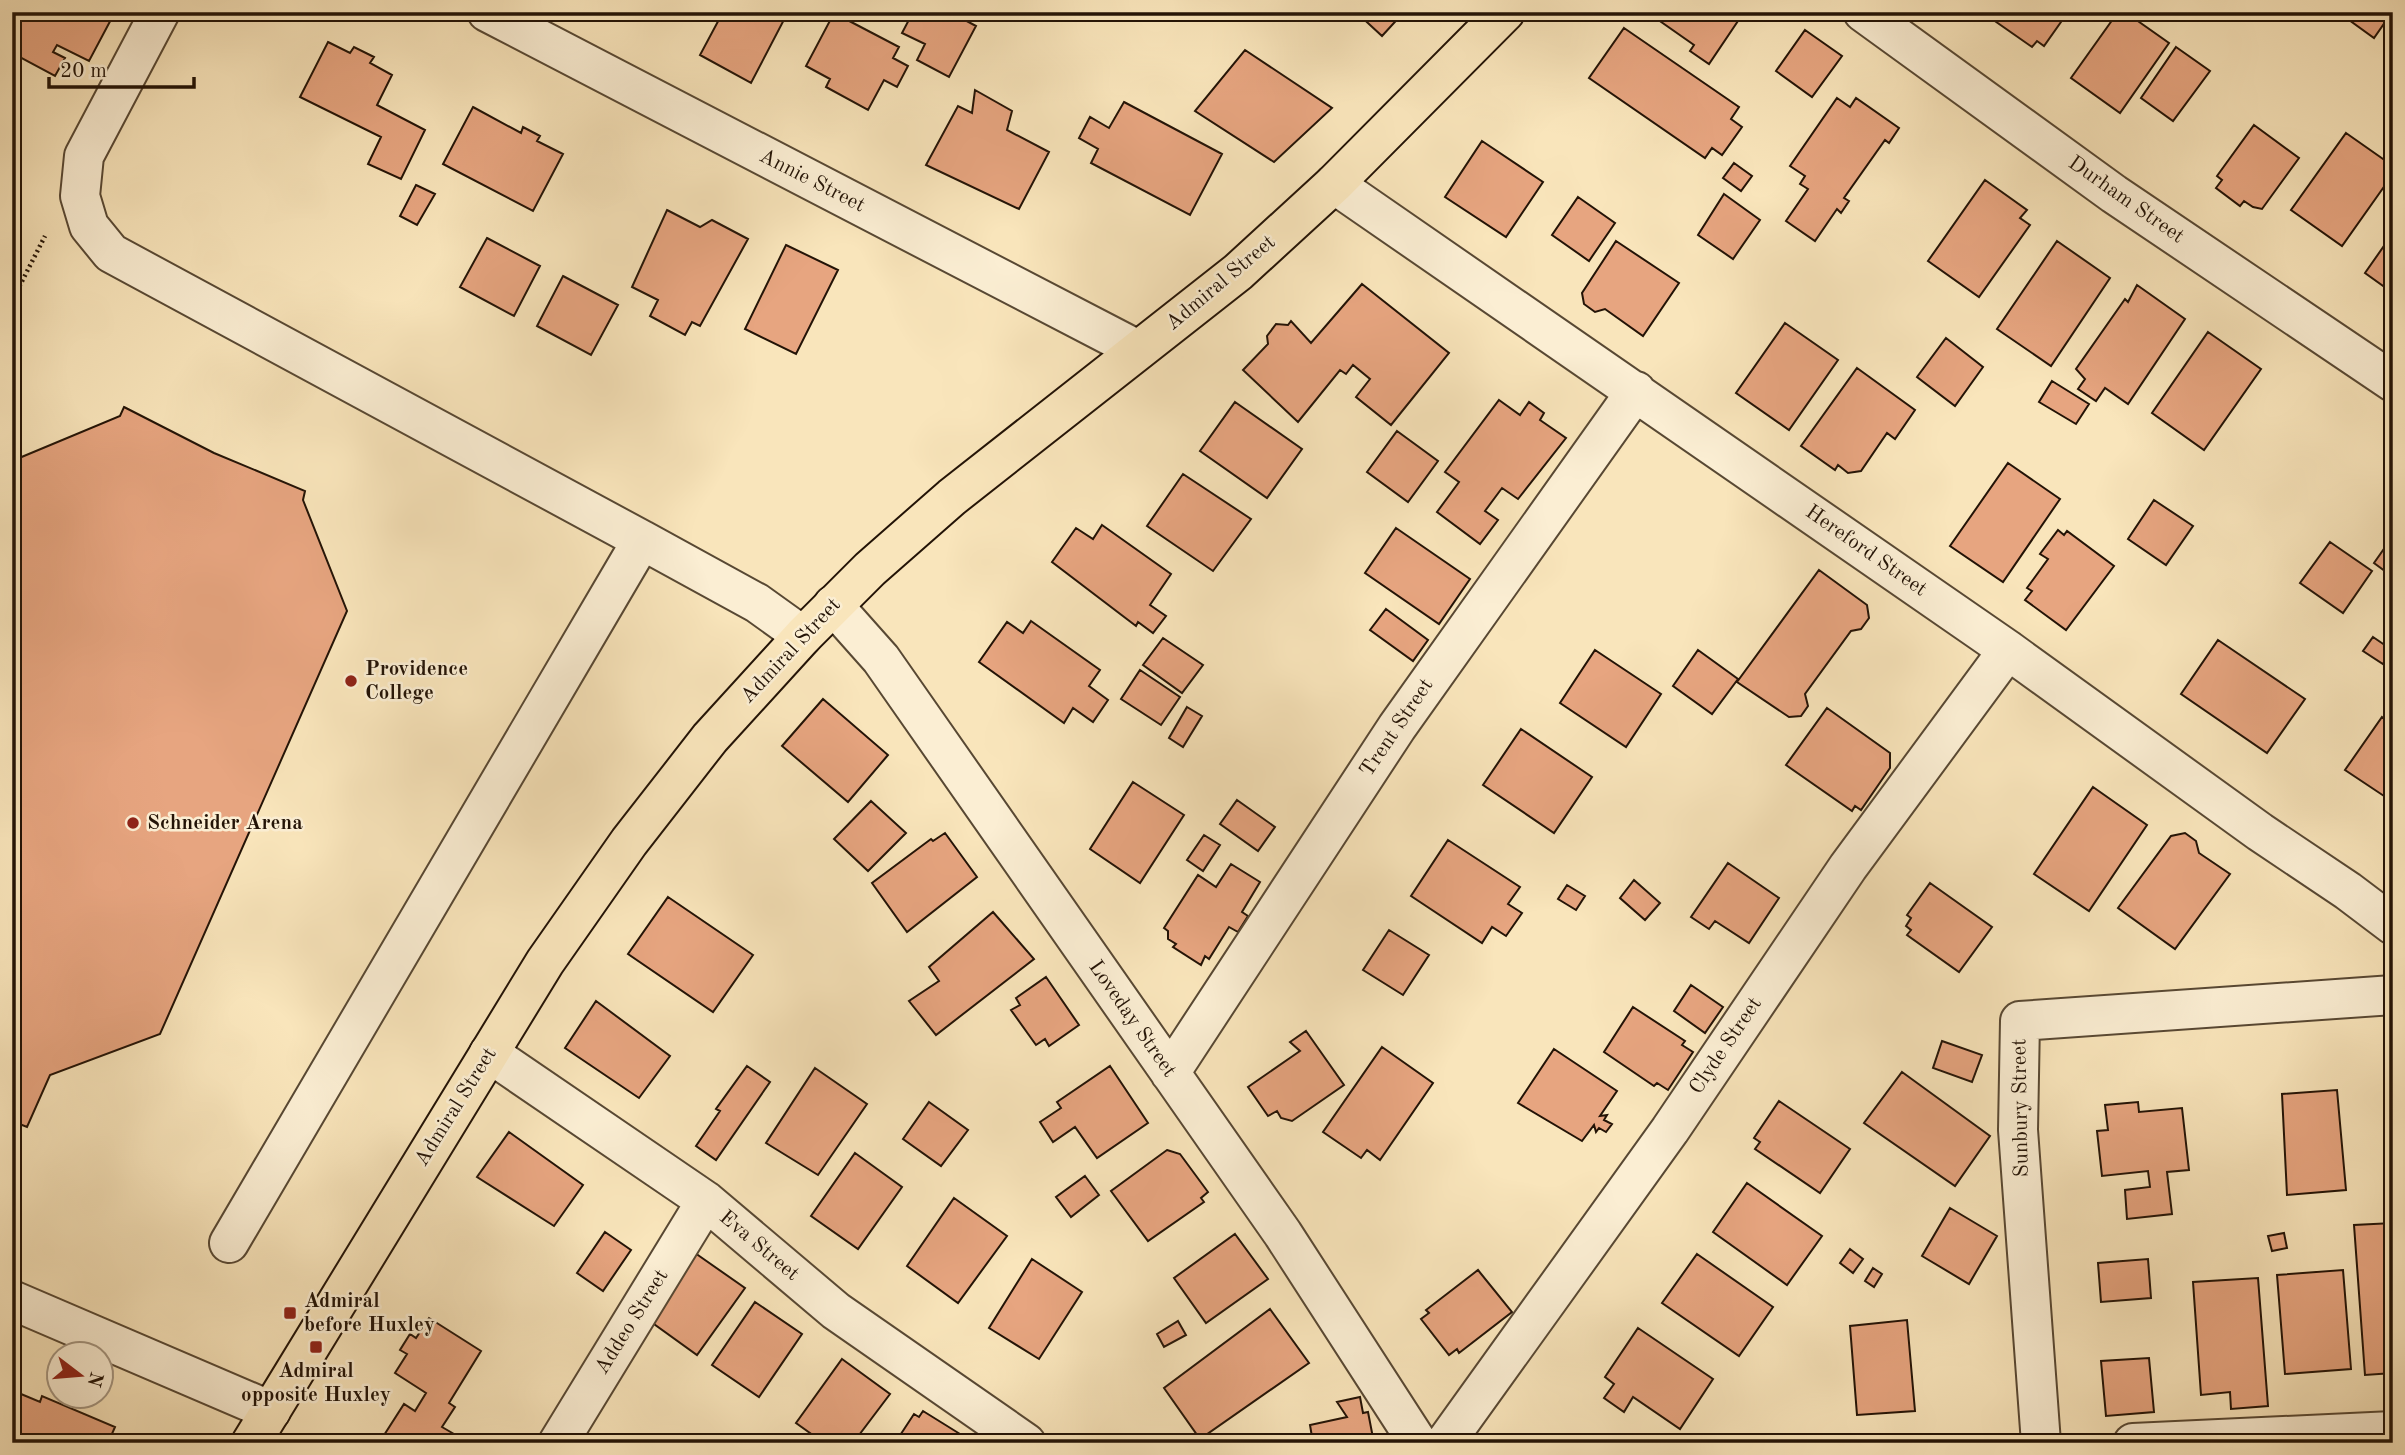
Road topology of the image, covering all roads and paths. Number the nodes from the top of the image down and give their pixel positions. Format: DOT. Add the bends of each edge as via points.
graph roads {
  1 [pos="160,12"];
  2 [pos="487,12"];
  3 [pos="1506,12"];
  4 [pos="1863,12"];
  5 [pos="1334,184"];
  6 [pos="1138,350"];
  7 [pos="2393,382"];
  8 [pos="1636,391"];
  9 [pos="642,540"];
  10 [pos="833,605"];
  11 [pos="803,636"];
  12 [pos="2008,650"];
  13 [pos="2393,925"];
  14 [pos="2393,995"];
  15 [pos="489,1053"];
  16 [pos="1170,1073"];
  17 [pos="706,1201"];
  18 [pos="229,1243"];
  19 [pos="12,1300"];
  20 [pos="271,1411"];
  21 [pos="2393,1431"];
  22 [pos="251,1443"];
  23 [pos="558,1443"];
  24 [pos="1026,1443"];
  25 [pos="1418,1443"];
  26 [pos="1445,1443"];
  27 [pos="2041,1443"];
  28 [pos="2133,1443"];
  1 -- 9 [label="street" via="84,156 80,196 89,226 111,253"];
  2 -- 6 [label="street, Annie Street"];
  3 -- 5 [label="main road, Admiral Street"];
  4 -- 7 [label="street, Durham Street" via="2114,194"];
  5 -- 6 [label="main road, Admiral Street" via="1238,272"];
  5 -- 8 [label="street, Hereford Street"];
  6 -- 10 [label="main road, Admiral Street" via="952,497"];
  8 -- 12 [label="street, Hereford Street"];
  8 -- 16 [label="street, Trent Street" via="1397,727"];
  9 -- 11 [label="street" via="757,603"];
  9 -- 18 [label="street"];
  10 -- 11 [label="main road, Admiral Street"];
  10 -- 16 [label="street, Loveday Street" via="881,659"];
  11 -- 15 [label="main road, Admiral Street" via="710,738 629,842 545,962"];
  12 -- 13 [label="street, Hereford Street"];
  12 -- 26 [label="street, Clyde Street" via="1848,867 1670,1130"];
  14 -- 27 [label="street, Sunbury Street" via="2020,1021 2018,1130"];
  15 -- 17 [label="street, Eva Street"];
  15 -- 20 [label="main road, Admiral Street"];
  16 -- 25 [label="street, Loveday Street" via="1283,1234"];
  17 -- 23 [label="street, Addeo Street"];
  17 -- 24 [label="street, Eva Street" via="836,1311"];
  19 -- 20 [label="street"];
  20 -- 22 [label="main road, Admiral Street"];
  21 -- 28 [label="street"];
}
